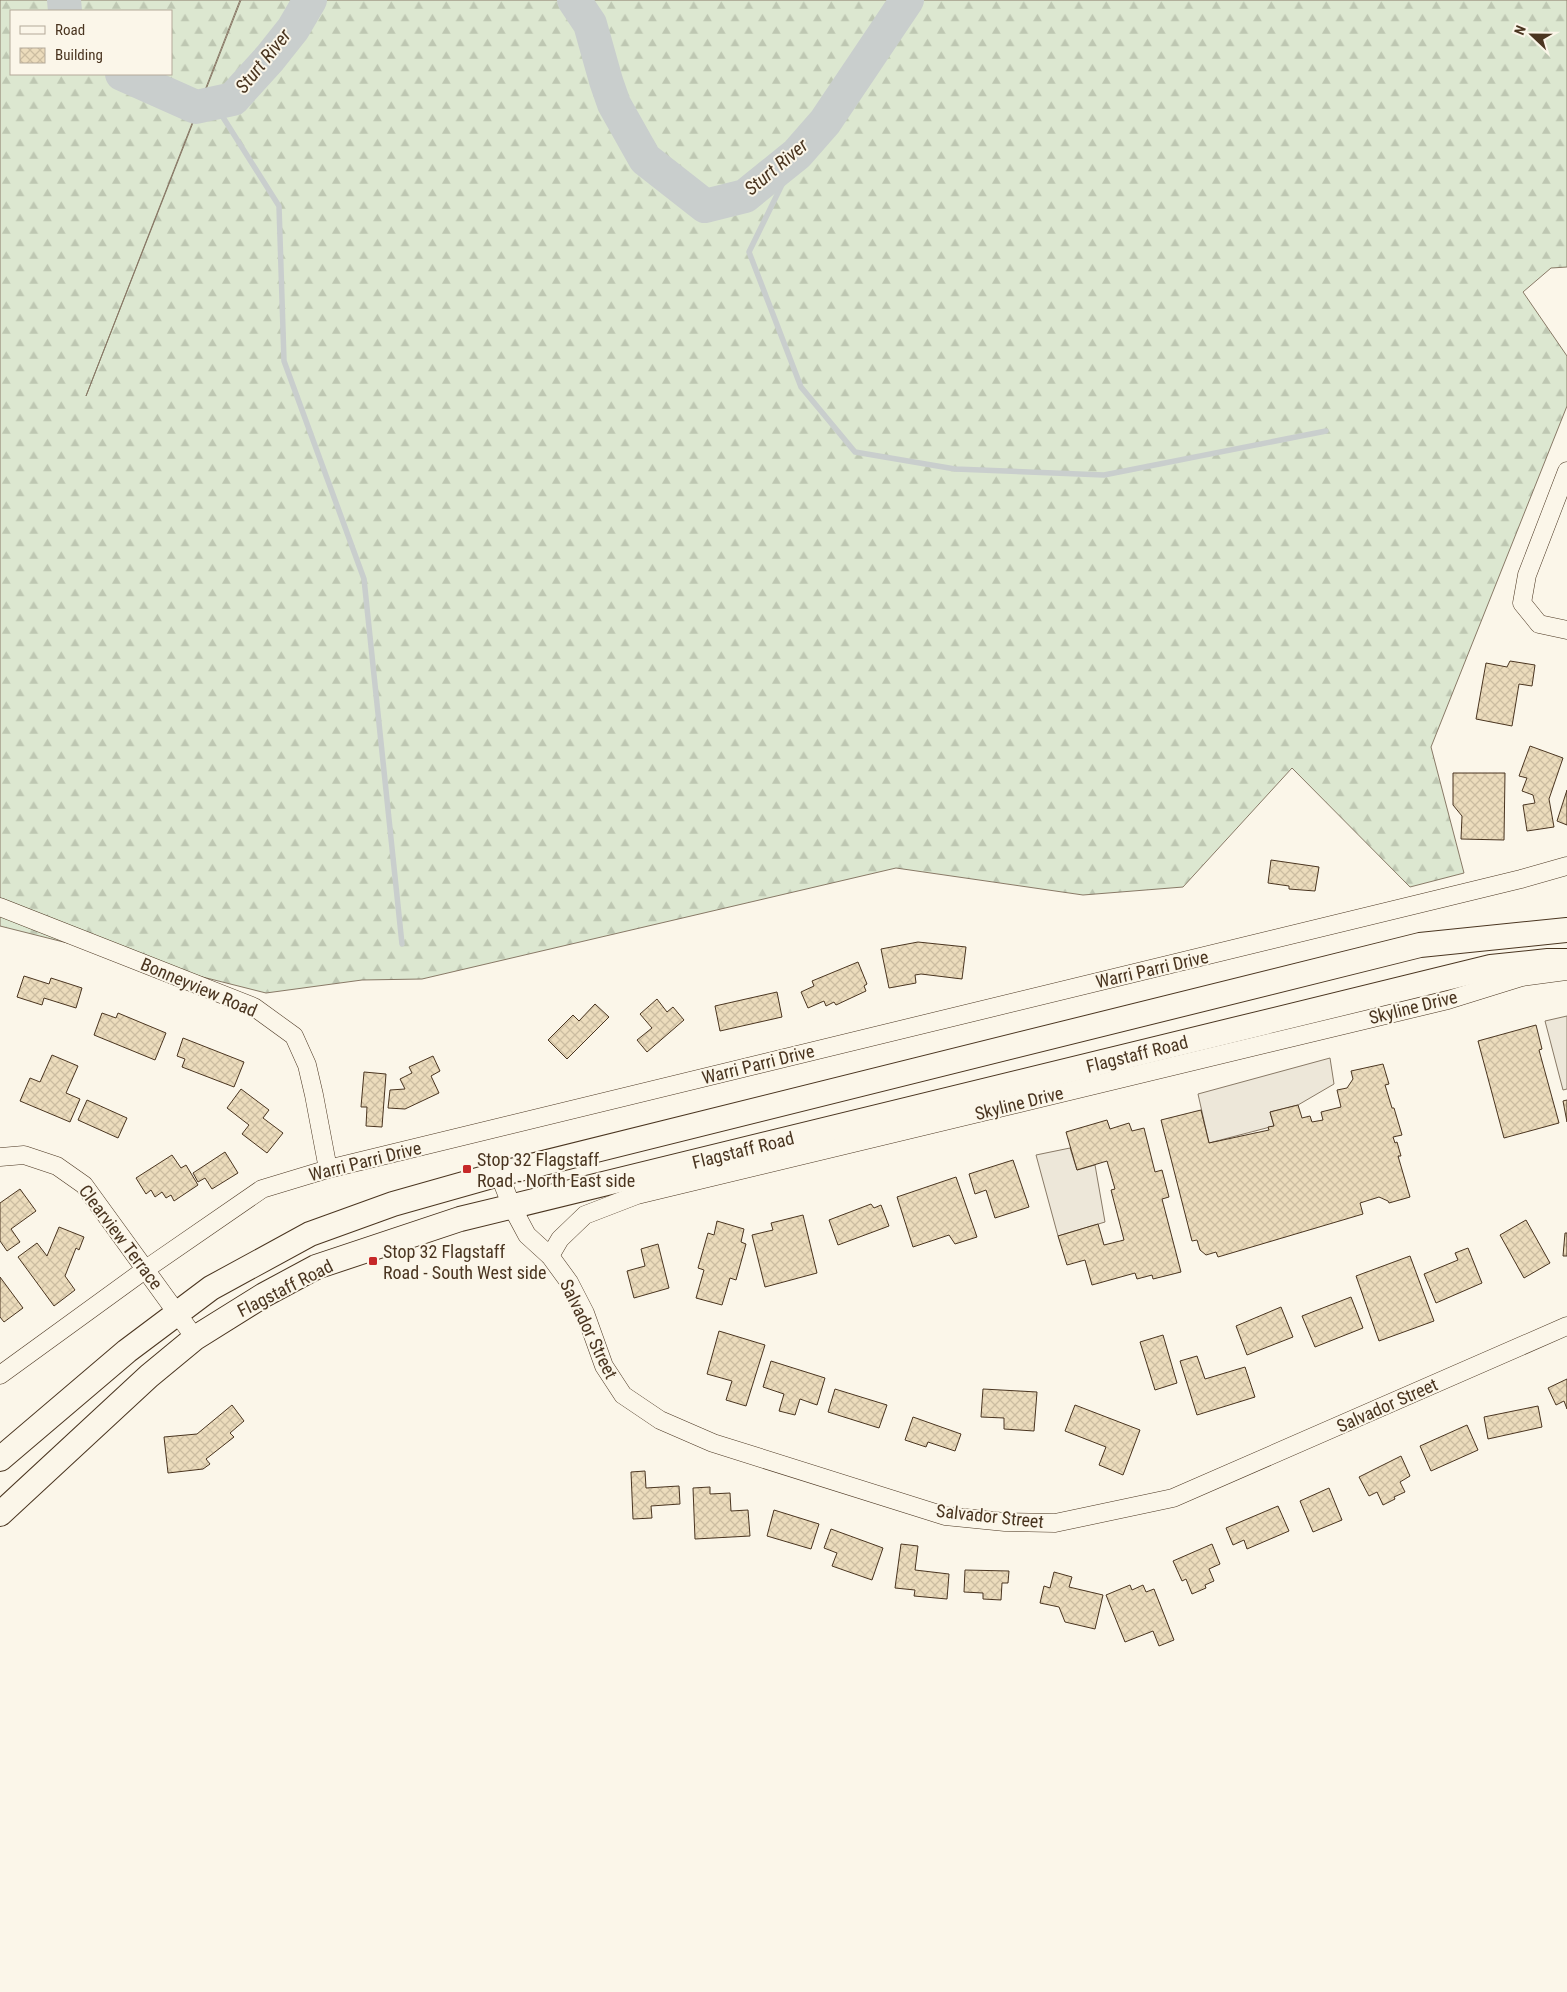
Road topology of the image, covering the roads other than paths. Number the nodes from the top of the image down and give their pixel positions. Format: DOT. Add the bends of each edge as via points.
graph roads {
  1 [pos="1567,471"];
  2 [pos="1567,630"];
  3 [pos="1567,866"];
  4 [pos="0,907"];
  5 [pos="1567,930"];
  6 [pos="1567,961"];
  7 [pos="1567,971"];
  8 [pos="0,1157"];
  9 [pos="328,1169"];
  10 [pos="499,1174"];
  11 [pos="512,1207"];
  12 [pos="550,1256"];
  13 [pos="146,1269"];
  14 [pos="177,1312"];
  15 [pos="1567,1326"];
  16 [pos="195,1338"];
  17 [pos="0,1375"];
  18 [pos="0,1459"];
  19 [pos="0,1514"];
  1 -- 2 [label="street" via="1527,575 1522,603 1540,624"];
  3 -- 9 [label="street, Warri Parri Drive"];
  4 -- 9 [label="street, Bonneyview Road" via="254,1006 294,1036 307,1066"];
  5 -- 10 [label="main road, Flagstaff Road" via="1420,945"];
  6 -- 11 [label="main road, Flagstaff Road" via="1490,967"];
  7 -- 12 [label="street, Skyline Drive" via="1522,977 1438,1002 637,1195 585,1215 560,1239"];
  8 -- 13 [label="street, Clearview Terrace" via="24,1154 57,1166 84,1185"];
  9 -- 13 [label="street, Warri Parri Drive" via="262,1189"];
  10 -- 11 [label="street, Salvador Street"];
  10 -- 14 [label="main road, Flagstaff Road" via="393,1204 310,1234 211,1288"];
  11 -- 12 [label="street, Salvador Street" via="527,1235"];
  11 -- 16 [label="main road, Flagstaff Road" via="460,1219 316,1268 264,1295"];
  12 -- 15 [label="street, Salvador Street" via="569,1282 604,1366 623,1395 660,1420 713,1443 945,1516 1005,1522 1055,1523 1173,1498"];
  13 -- 14 [label="street, Clearview Terrace"];
  13 -- 17 [label="street, Warri Parri Drive"];
  14 -- 16 [label="street, Clearview Terrace"];
  14 -- 18 [label="main road, Flagstaff Road"];
  16 -- 19 [label="main road, Flagstaff Road" via="149,1376"];
}
